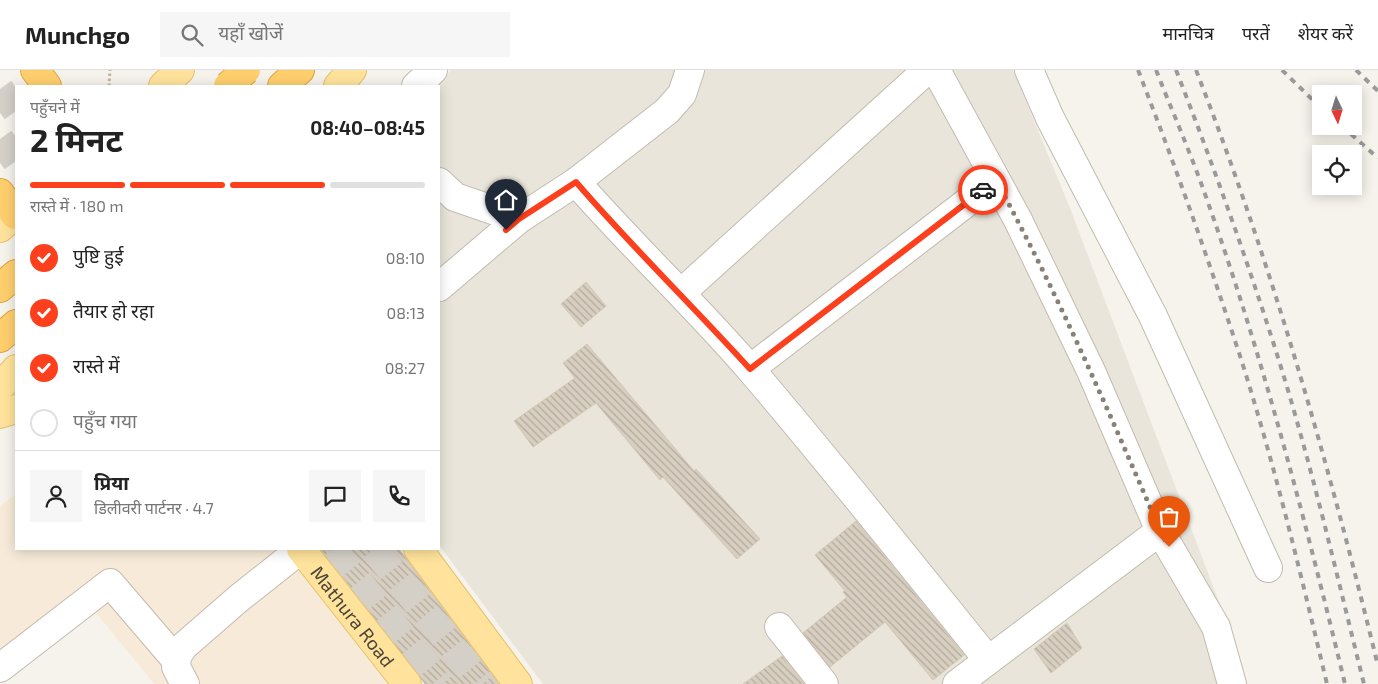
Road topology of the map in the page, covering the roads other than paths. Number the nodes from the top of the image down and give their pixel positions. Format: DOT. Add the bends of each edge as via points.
graph roads {
  1 [pos="35,70"];
  2 [pos="180,70"];
  3 [pos="245,70"];
  4 [pos="300,70"];
  5 [pos="352,70"];
  6 [pos="433,70"];
  7 [pos="690,70"];
  8 [pos="927,70"];
  9 [pos="936,70"];
  10 [pos="1028,70"];
  11 [pos="46,85"];
  12 [pos="164,85"];
  13 [pos="229,85"];
  14 [pos="252,85"];
  15 [pos="283,85"];
  16 [pos="339,85"];
  17 [pos="417,85"];
  18 [pos="996,180"];
  19 [pos="576,182"];
  20 [pos="440,183"];
  21 [pos="0,193"];
  22 [pos="12,218"];
  23 [pos="519,219"];
  24 [pos="15,275"];
  25 [pos="440,286"];
  26 [pos="0,288"];
  27 [pos="681,293"];
  28 [pos="15,325"];
  29 [pos="0,338"];
  30 [pos="750,369"];
  31 [pos="15,370"];
  32 [pos="0,387"];
  33 [pos="15,409"];
  34 [pos="0,414"];
  35 [pos="1160,530"];
  36 [pos="300,550"];
  37 [pos="302,550"];
  38 [pos="419,550"];
  39 [pos="1268,568"];
  40 [pos="779,627"];
  41 [pos="988,660"];
  42 [pos="0,668"];
  43 [pos="181,672"];
  44 [pos="407,684"];
  45 [pos="518,684"];
  46 [pos="824,684"];
  47 [pos="957,684"];
  48 [pos="1232,684"];
  1 -- 11 [label="highway"];
  2 -- 12 [label="main road"];
  3 -- 13 [label="highway, bridge"];
  3 -- 14 [label="main road"];
  4 -- 15 [label="highway"];
  5 -- 16 [label="main road"];
  6 -- 17 [label="street"];
  7 -- 19 [label="street" via="682,94 667,111"];
  8 -- 27 [label="street"];
  9 -- 18 [label="street"];
  10 -- 39 [label="street" via="1153,316"];
  18 -- 30 [label="street"];
  18 -- 35 [label="street" via="1091,370"];
  19 -- 23 [label="street"];
  19 -- 27 [label="street" via="623,236"];
  20 -- 23 [label="street" via="455,197"];
  21 -- 22 [label="highway"];
  23 -- 25 [label="street"];
  24 -- 26 [label="highway"];
  27 -- 30 [label="street"];
  28 -- 29 [label="highway"];
  30 -- 41 [label="street"];
  31 -- 32 [label="main road"];
  33 -- 34 [label="main road"];
  35 -- 41 [label="street"];
  35 -- 48 [label="street" via="1216,627"];
  36 -- 43 [label="street" via="184,646"];
  37 -- 44 [label="main road, Mathura Road"];
  38 -- 45 [label="main road"];
  40 -- 46 [label="street"];
  41 -- 47 [label="street"];
  42 -- 43 [label="street" via="110,583"];
}
